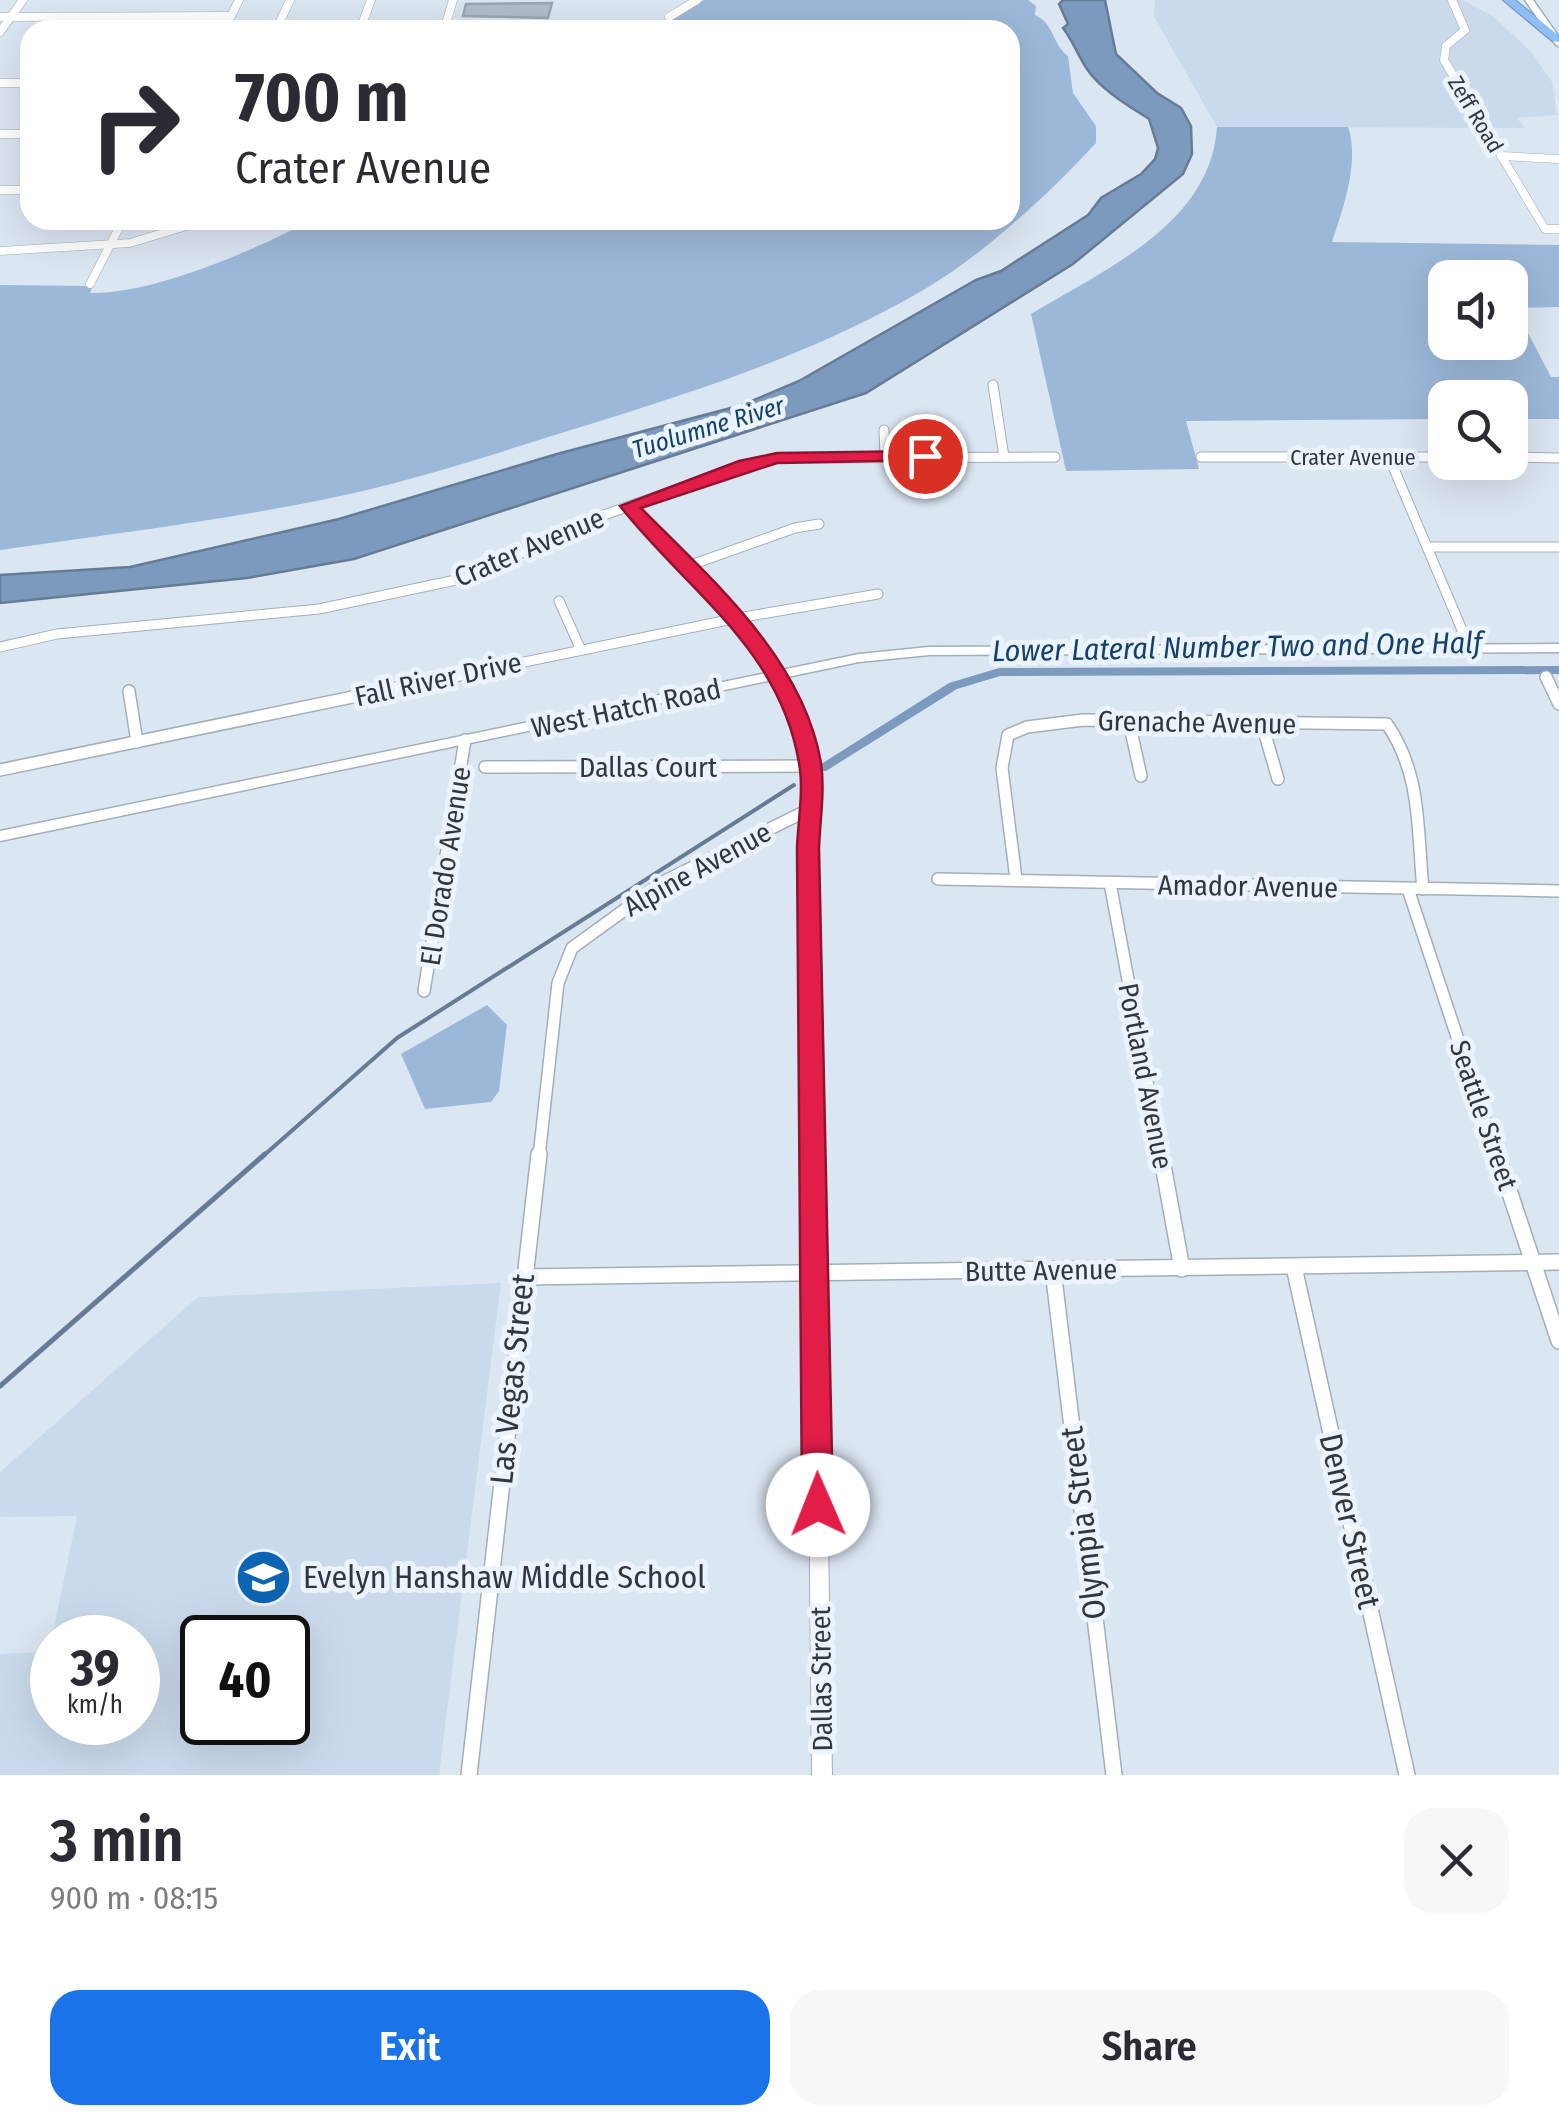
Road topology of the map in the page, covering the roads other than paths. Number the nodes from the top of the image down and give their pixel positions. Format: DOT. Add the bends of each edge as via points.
graph roads {
  1 [pos="23,0"];
  2 [pos="239,0"];
  3 [pos="680,0"];
  4 [pos="1452,0"];
  5 [pos="1508,0"];
  6 [pos="1529,0"];
  7 [pos="694,2"];
  8 [pos="0,16"];
  9 [pos="11,16"];
  10 [pos="231,16"];
  11 [pos="669,17"];
  12 [pos="1543,19"];
  13 [pos="229,20"];
  14 [pos="1559,22"];
  15 [pos="0,32"];
  16 [pos="1558,41"];
  17 [pos="1501,156"];
  18 [pos="1559,157"];
  19 [pos="1559,229"];
  20 [pos="117,230"];
  21 [pos="171,230"];
  22 [pos="107,248"];
  23 [pos="0,251"];
  24 [pos="90,284"];
  25 [pos="993,385"];
  26 [pos="884,430"];
  27 [pos="885,456"];
  28 [pos="1201,456"];
  29 [pos="1004,457"];
  30 [pos="1389,457"];
  31 [pos="1428,457"];
  32 [pos="1055,458"];
  33 [pos="1528,458"];
  34 [pos="1559,458"];
  35 [pos="629,506"];
  36 [pos="819,524"];
  37 [pos="1426,547"];
  38 [pos="1559,547"];
  39 [pos="688,566"];
  40 [pos="878,594"];
  41 [pos="558,602"];
  42 [pos="738,618"];
  43 [pos="0,647"];
  44 [pos="1559,648"];
  45 [pos="1470,649"];
  46 [pos="581,650"];
  47 [pos="778,676"];
  48 [pos="1546,677"];
  49 [pos="129,691"];
  50 [pos="1559,704"];
  51 [pos="1129,722"];
  52 [pos="1262,724"];
  53 [pos="1387,724"];
  54 [pos="465,740"];
  55 [pos="138,742"];
  56 [pos="811,766"];
  57 [pos="484,767"];
  58 [pos="0,770"];
  59 [pos="1140,776"];
  60 [pos="1278,778"];
  61 [pos="808,810"];
  62 [pos="0,836"];
  63 [pos="1016,878"];
  64 [pos="938,879"];
  65 [pos="1110,883"];
  66 [pos="1416,889"];
  67 [pos="1559,891"];
  68 [pos="558,983"];
  69 [pos="424,991"];
  70 [pos="1533,1262"];
  71 [pos="1559,1262"];
  72 [pos="1182,1268"];
  73 [pos="1294,1268"];
  74 [pos="1052,1270"];
  75 [pos="813,1273"];
  76 [pos="523,1277"];
  77 [pos="1559,1341"];
  78 [pos="469,1775"];
  79 [pos="822,1775"];
  80 [pos="1114,1775"];
  81 [pos="1407,1775"];
  1 -- 9 [label="street"];
  2 -- 10 [label="street"];
  3 -- 7 [label="street"];
  4 -- 17 [label="street, Zeff Road" via="1465,30 1446,46 1444,60"];
  5 -- 16 [label="highway"];
  6 -- 12 [label="main road"];
  7 -- 11 [label="street"];
  8 -- 9 [label="street"];
  9 -- 10 [label="street"];
  9 -- 15 [label="street"];
  10 -- 13 [label="street"];
  12 -- 14 [label="highway"];
  12 -- 16 [label="main road"];
  17 -- 18 [label="street"];
  17 -- 19 [label="street, Zeff Road" via="1546,229"];
  20 -- 22 [label="street"];
  21 -- 22 [label="street"];
  22 -- 23 [label="street"];
  22 -- 24 [label="street"];
  25 -- 29 [label="street"];
  26 -- 27 [label="street"];
  27 -- 29 [label="street, Crater Avenue"];
  27 -- 35 [label="street, Crater Avenue" via="761,461"];
  28 -- 30 [label="street, Crater Avenue"];
  29 -- 32 [label="street, Crater Avenue"];
  30 -- 31 [label="street, Crater Avenue"];
  30 -- 37 [label="street"];
  33 -- 34 [label="street"];
  35 -- 39 [label="street, Dallas Street"];
  35 -- 43 [label="street, Crater Avenue" via="444,583 319,610 57,634"];
  36 -- 39 [label="street"];
  37 -- 38 [label="street"];
  37 -- 45 [label="street"];
  39 -- 42 [label="street, Dallas Street"];
  40 -- 42 [label="street, Fall River Drive"];
  41 -- 46 [label="street"];
  42 -- 46 [label="street, Fall River Drive"];
  42 -- 47 [label="street, Dallas Street"];
  44 -- 45 [label="main road, West Hatch Road"];
  45 -- 47 [label="main road, West Hatch Road" via="929,651"];
  46 -- 55 [label="street, Fall River Drive"];
  47 -- 54 [label="main road, West Hatch Road"];
  47 -- 56 [label="street, Dallas Street"];
  48 -- 50 [label="street"];
  49 -- 55 [label="street"];
  51 -- 52 [label="street, Grenache Avenue"];
  51 -- 59 [label="street"];
  51 -- 63 [label="street, Grenache Avenue" via="1065,722 1008,735 1002,768"];
  52 -- 53 [label="street, Grenache Avenue"];
  52 -- 60 [label="street"];
  53 -- 66 [label="street, Seattle Street" via="1401,740 1420,796"];
  54 -- 62 [label="main road, West Hatch Road"];
  54 -- 69 [label="street, El Dorado Avenue"];
  55 -- 58 [label="street, Fall River Drive"];
  56 -- 57 [label="street, Dallas Court"];
  56 -- 61 [label="street, Dallas Street"];
  61 -- 68 [label="street, Alpine Avenue" via="621,909 572,948"];
  61 -- 75 [label="street, Dallas Street"];
  63 -- 64 [label="street, Amador Avenue"];
  63 -- 65 [label="street, Amador Avenue"];
  65 -- 66 [label="street, Amador Avenue"];
  65 -- 72 [label="street, Portland Avenue"];
  66 -- 67 [label="street, Amador Avenue"];
  66 -- 70 [label="street, Seattle Street"];
  68 -- 76 [label="street, Las Vegas Street"];
  70 -- 71 [label="street, Butte Avenue"];
  70 -- 73 [label="street, Butte Avenue"];
  70 -- 77 [label="street, Seattle Street"];
  72 -- 73 [label="street, Butte Avenue"];
  72 -- 74 [label="street, Butte Avenue"];
  73 -- 81 [label="street, Denver Street"];
  74 -- 75 [label="street, Butte Avenue"];
  74 -- 80 [label="street, Olympia Street"];
  75 -- 76 [label="street, Butte Avenue"];
  75 -- 79 [label="street, Dallas Street"];
  76 -- 78 [label="street, Las Vegas Street"];
}
